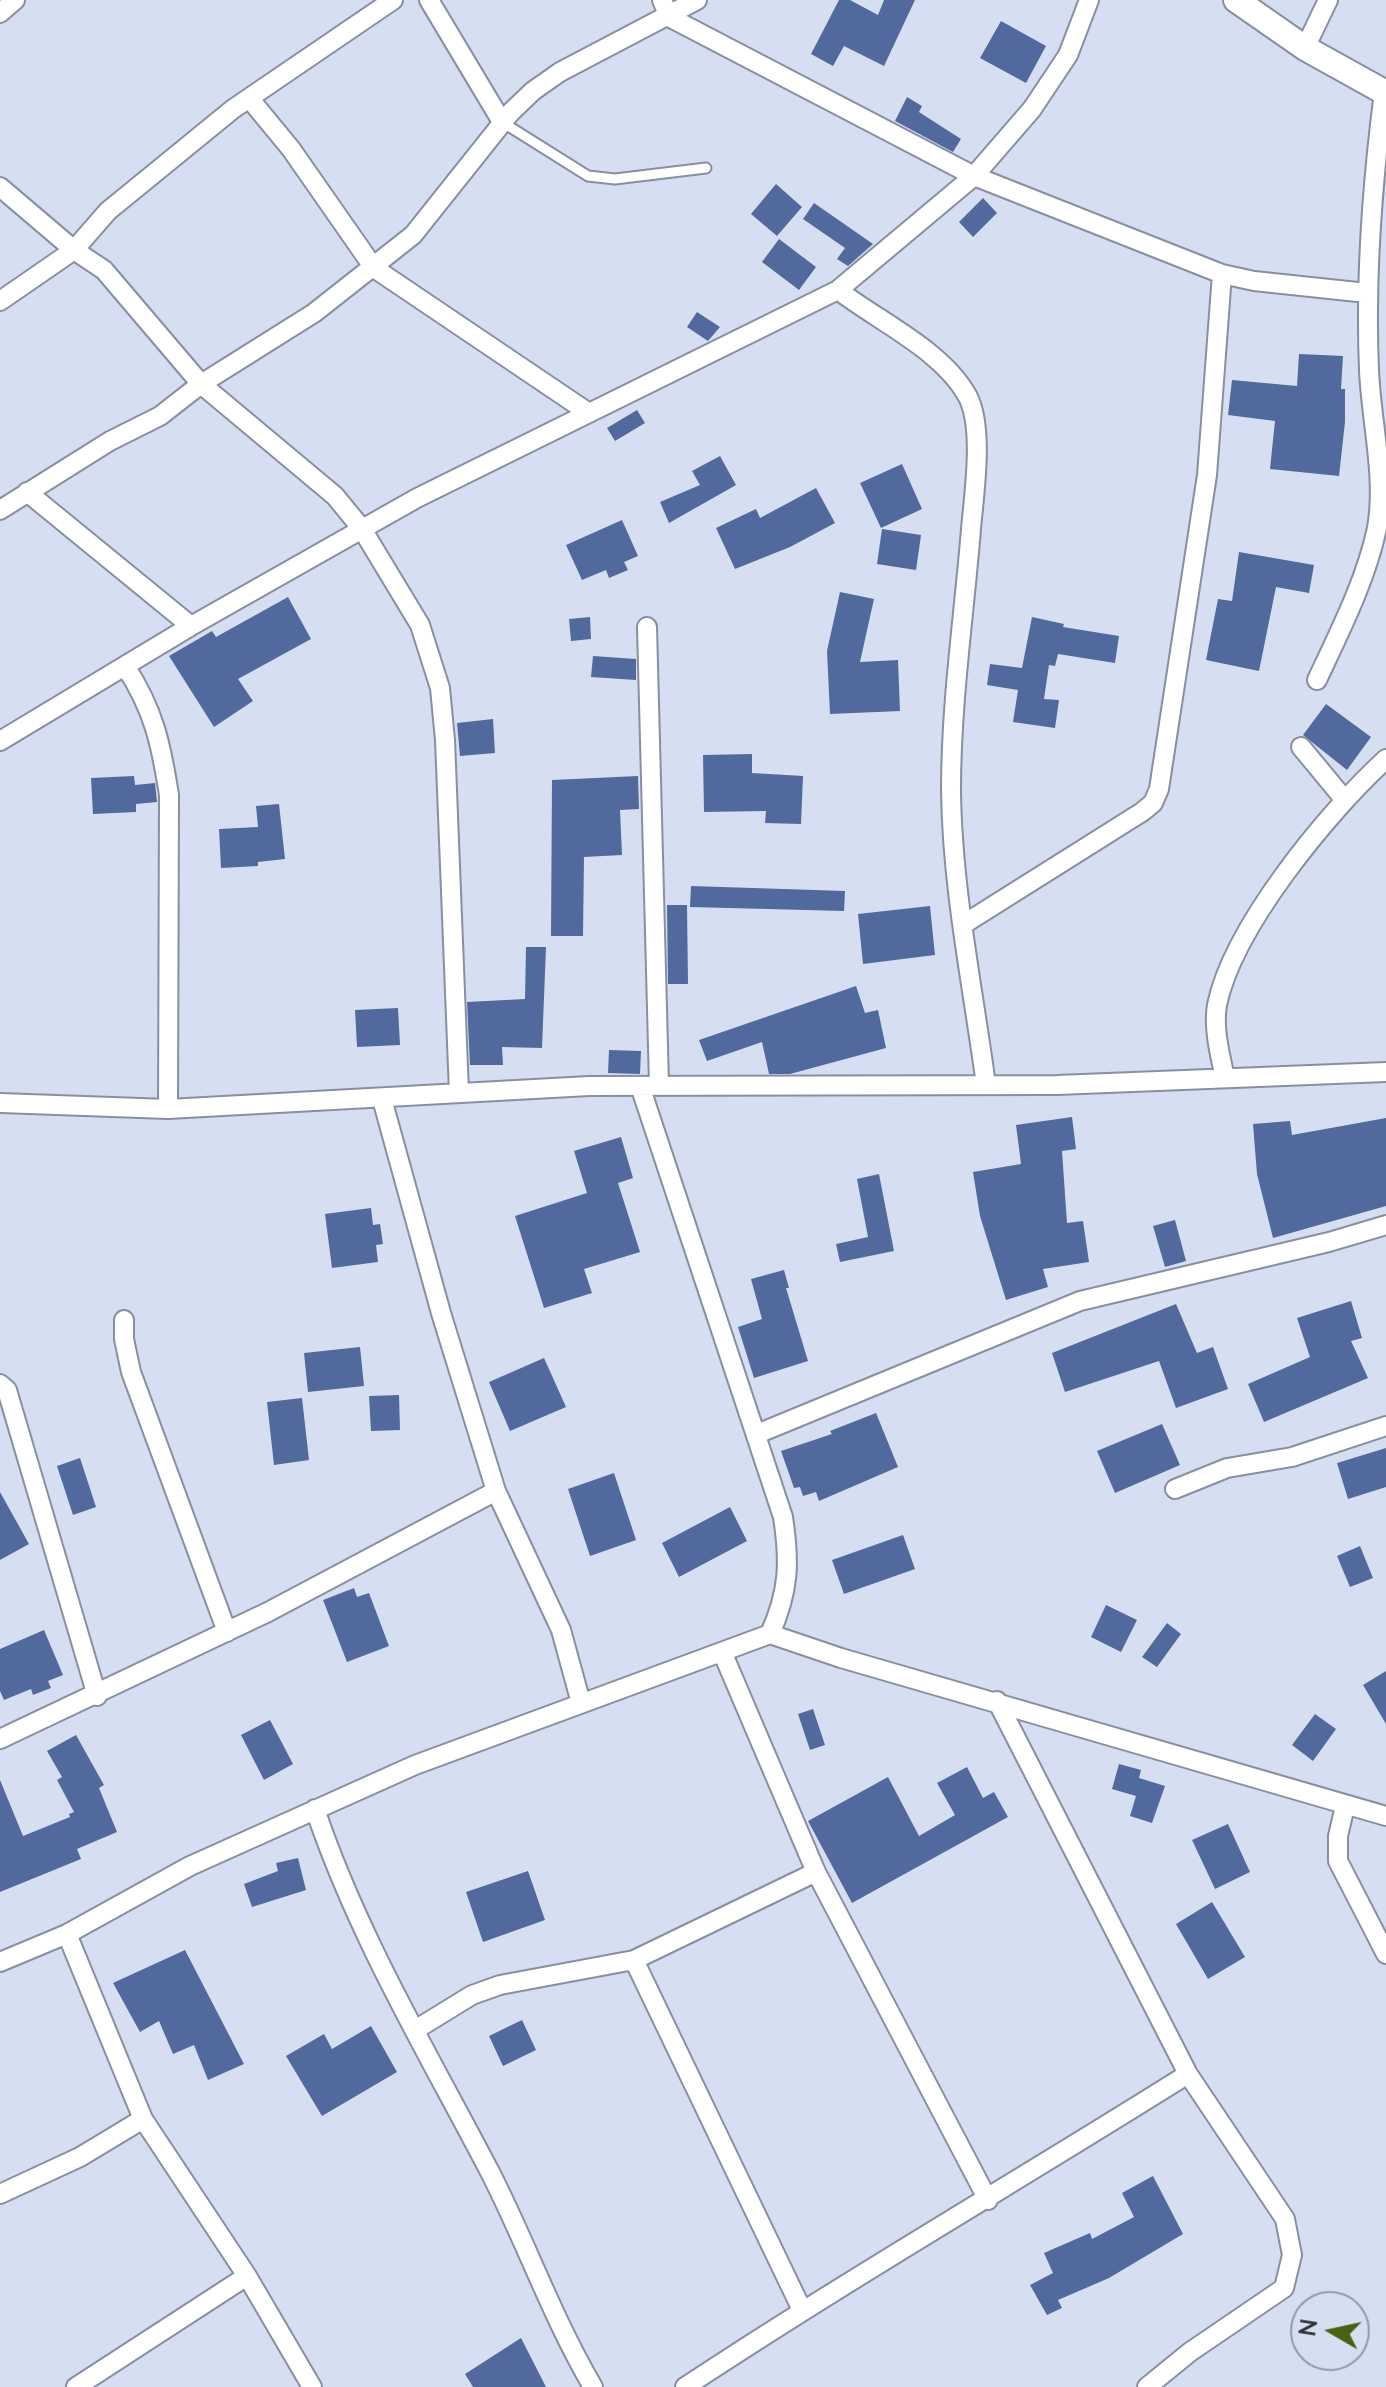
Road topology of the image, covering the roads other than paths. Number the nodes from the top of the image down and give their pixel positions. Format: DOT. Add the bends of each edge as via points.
graph roads {
  1 [pos="15,0"];
  2 [pos="393,0"];
  3 [pos="429,0"];
  4 [pos="697,0"];
  5 [pos="1089,0"];
  6 [pos="1236,0"];
  7 [pos="1328,0"];
  8 [pos="665,8"];
  9 [pos="0,13"];
  10 [pos="1305,48"];
  11 [pos="1385,92"];
  12 [pos="249,98"];
  13 [pos="502,122"];
  14 [pos="706,168"];
  15 [pos="974,176"];
  16 [pos="0,187"];
  17 [pos="74,250"];
  18 [pos="374,268"];
  19 [pos="1222,274"];
  20 [pos="838,290"];
  21 [pos="1367,293"];
  22 [pos="0,301"];
  23 [pos="1377,375"];
  24 [pos="201,384"];
  25 [pos="586,411"];
  26 [pos="27,492"];
  27 [pos="0,510"];
  28 [pos="362,529"];
  29 [pos="191,626"];
  30 [pos="647,627"];
  31 [pos="125,666"];
  32 [pos="1317,680"];
  33 [pos="0,741"];
  34 [pos="1301,747"];
  35 [pos="1386,759"];
  36 [pos="1364,779"];
  37 [pos="1386,783"];
  38 [pos="1344,799"];
  39 [pos="964,924"];
  40 [pos="1386,1072"];
  41 [pos="1225,1078"];
  42 [pos="986,1085"];
  43 [pos="650,1086"];
  44 [pos="459,1093"];
  45 [pos="382,1099"];
  46 [pos="0,1103"];
  47 [pos="168,1109"];
  48 [pos="1386,1225"];
  49 [pos="124,1320"];
  50 [pos="0,1384"];
  51 [pos="1386,1426"];
  52 [pos="757,1434"];
  53 [pos="1175,1489"];
  54 [pos="496,1491"];
  55 [pos="227,1632"];
  56 [pos="770,1634"];
  57 [pos="723,1654"];
  58 [pos="97,1696"];
  59 [pos="997,1701"];
  60 [pos="581,1703"];
  61 [pos="0,1739"];
  62 [pos="1345,1806"];
  63 [pos="315,1809"];
  64 [pos="1386,1816"];
  65 [pos="816,1872"];
  66 [pos="67,1934"];
  67 [pos="1386,1954"];
  68 [pos="634,1960"];
  69 [pos="0,1962"];
  70 [pos="415,2030"];
  71 [pos="1188,2074"];
  72 [pos="143,2119"];
  73 [pos="0,2194"];
  74 [pos="988,2200"];
  75 [pos="247,2276"];
  76 [pos="802,2310"];
  77 [pos="76,2387"];
  78 [pos="312,2387"];
  79 [pos="593,2387"];
  80 [pos="685,2387"];
  81 [pos="1147,2387"];
  1 -- 9 [label="street"];
  2 -- 12 [label="street"];
  3 -- 13 [label="street"];
  4 -- 8 [label="street"];
  5 -- 15 [label="street" via="1068,55 1032,109"];
  6 -- 10 [label="street"];
  7 -- 10 [label="street"];
  8 -- 13 [label="street" via="560,72"];
  8 -- 15 [label="street"];
  10 -- 11 [label="street"];
  11 -- 21 [label="street"];
  12 -- 17 [label="street" via="108,211"];
  12 -- 18 [label="street"];
  13 -- 14 [label="lane" via="588,176 615,179"];
  13 -- 18 [label="street" via="413,235"];
  15 -- 19 [label="street"];
  15 -- 20 [label="street"];
  16 -- 17 [label="street"];
  17 -- 22 [label="street"];
  17 -- 24 [label="street" via="124,291"];
  18 -- 24 [label="street"];
  18 -- 25 [label="street"];
  19 -- 21 [label="street"];
  19 -- 39 [label="street" via="1207,475 1159,789 1142,812"];
  20 -- 25 [label="street"];
  20 -- 39 [label="street" via="930,353 969,399 975,429 951,792"];
  21 -- 23 [label="street"];
  23 -- 32 [label="street" via="1378,525 1368,563"];
  24 -- 26 [label="street" via="160,416"];
  24 -- 28 [label="street" via="335,496"];
  25 -- 28 [label="street"];
  26 -- 27 [label="street"];
  26 -- 29 [label="street"];
  28 -- 29 [label="street"];
  28 -- 44 [label="street" via="420,625 440,688 450,801"];
  29 -- 31 [label="street"];
  30 -- 43 [label="street"];
  31 -- 33 [label="street"];
  31 -- 47 [label="street" via="147,699 169,795"];
  34 -- 38 [label="street"];
  35 -- 36 [label="street"];
  36 -- 37 [label="street"];
  36 -- 38 [label="street"];
  38 -- 41 [label="street" via="1242,939 1227,974 1217,1007 1217,1044"];
  39 -- 42 [label="street"];
  40 -- 41 [label="street"];
  41 -- 42 [label="street"];
  42 -- 43 [label="street"];
  43 -- 44 [label="street"];
  43 -- 52 [label="street"];
  44 -- 45 [label="street"];
  45 -- 47 [label="street"];
  45 -- 54 [label="street"];
  46 -- 47 [label="street"];
  48 -- 52 [label="street" via="1080,1301"];
  49 -- 55 [label="street" via="131,1372"];
  50 -- 58 [label="street" via="7,1390"];
  51 -- 53 [label="street" via="1292,1457 1227,1468"];
  52 -- 56 [label="street" via="788,1551 786,1593"];
  54 -- 55 [label="street"];
  54 -- 60 [label="street" via="561,1630"];
  55 -- 58 [label="street"];
  56 -- 57 [label="street"];
  56 -- 59 [label="street"];
  57 -- 60 [label="street"];
  57 -- 65 [label="street"];
  58 -- 61 [label="street"];
  59 -- 62 [label="street"];
  59 -- 71 [label="street"];
  60 -- 63 [label="street"];
  62 -- 64 [label="street"];
  62 -- 67 [label="street" via="1338,1861"];
  63 -- 66 [label="street" via="190,1866"];
  63 -- 70 [label="street" via="341,1882"];
  65 -- 68 [label="street"];
  65 -- 74 [label="street"];
  66 -- 69 [label="street"];
  66 -- 72 [label="street"];
  68 -- 70 [label="street" via="500,1985 472,1995"];
  68 -- 76 [label="street"];
  70 -- 79 [label="street"];
  71 -- 74 [label="street"];
  71 -- 81 [label="street" via="1285,2219 1292,2242 1290,2271 1284,2288"];
  72 -- 73 [label="street" via="80,2157"];
  72 -- 75 [label="street"];
  74 -- 76 [label="street"];
  75 -- 77 [label="street"];
  75 -- 78 [label="street"];
  76 -- 80 [label="street"];
}
